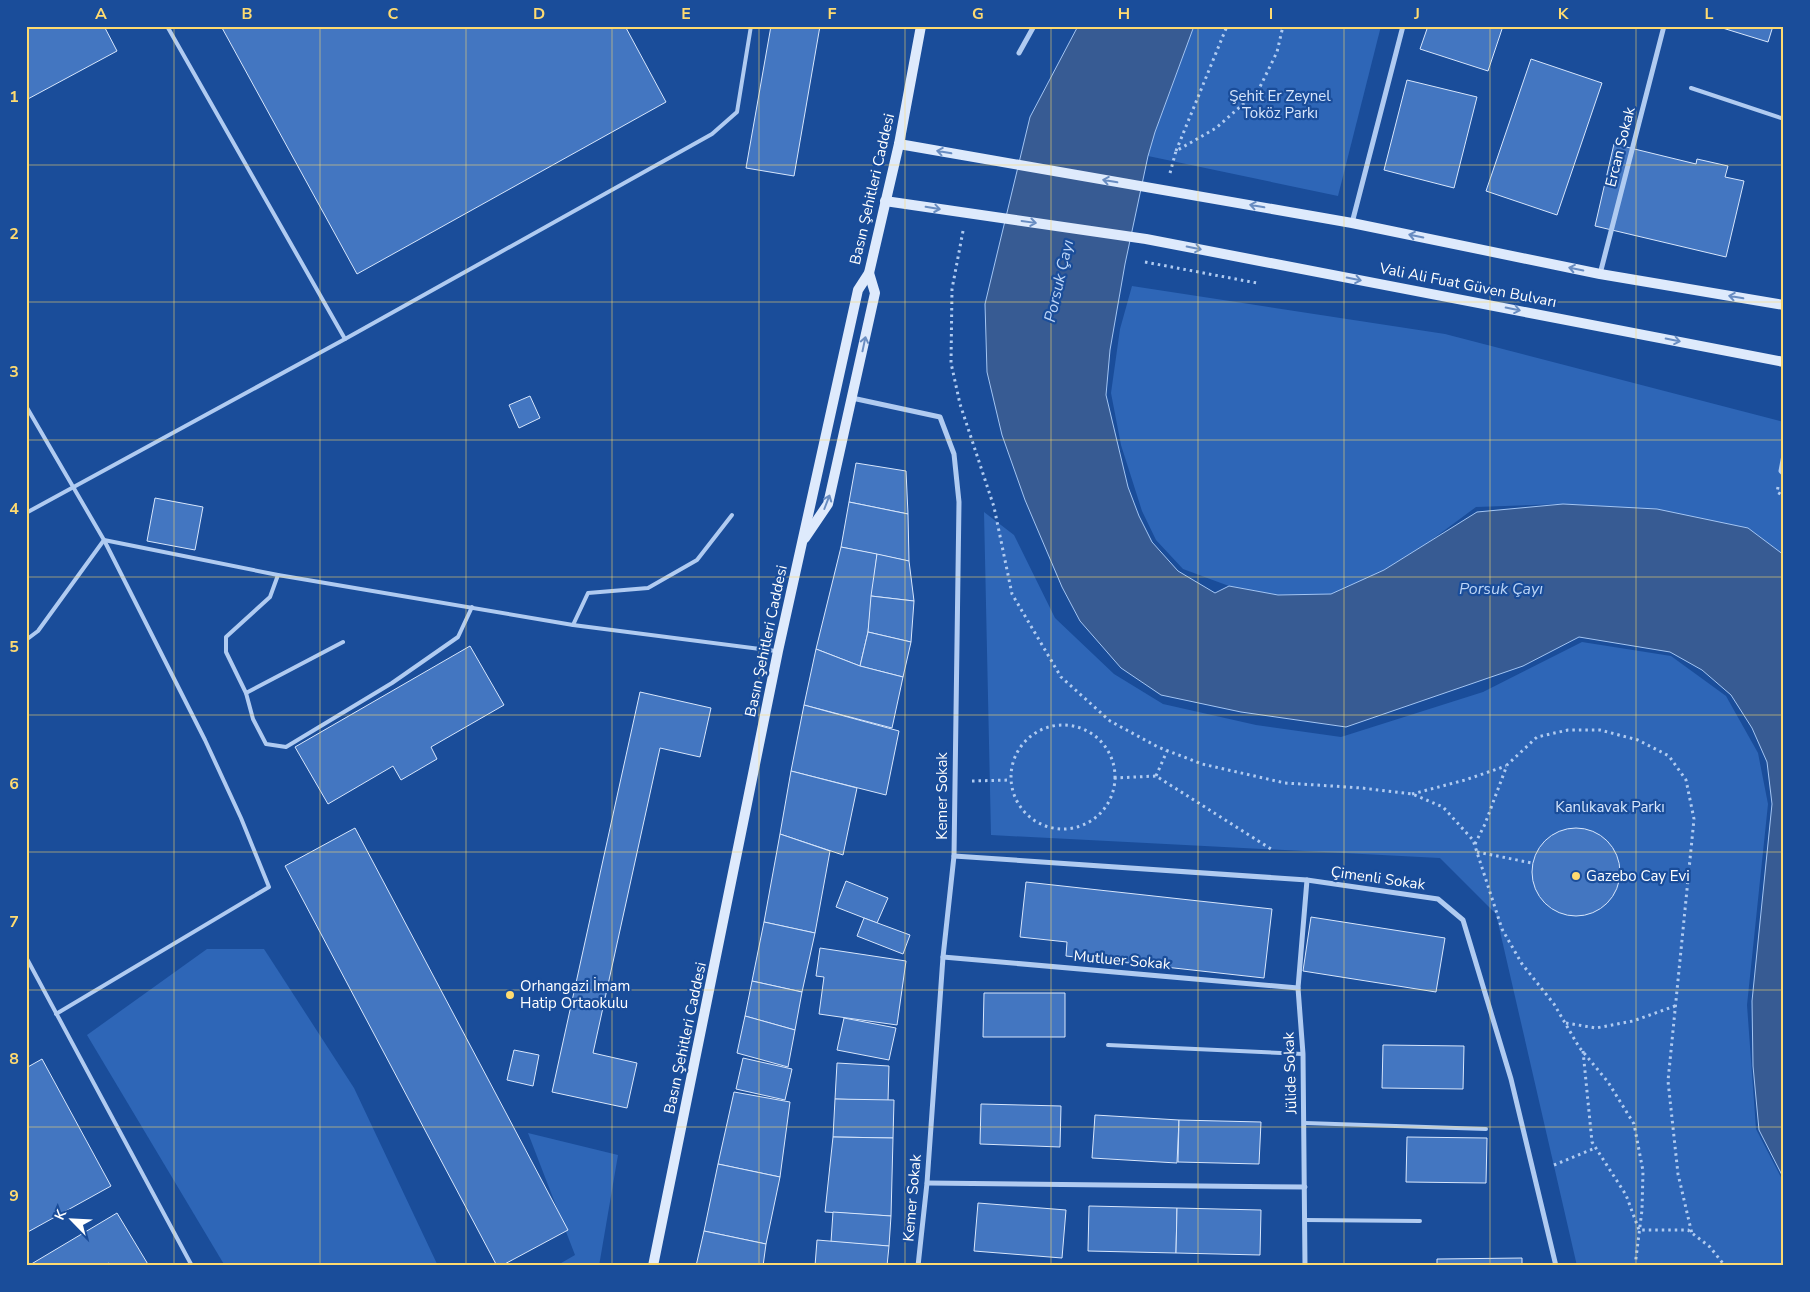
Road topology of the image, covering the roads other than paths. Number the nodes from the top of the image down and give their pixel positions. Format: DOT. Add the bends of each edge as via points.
graph roads {
  1 [pos="167,26"];
  2 [pos="751,26"];
  3 [pos="922,26"];
  4 [pos="1034,26"];
  5 [pos="1403,26"];
  6 [pos="1664,26"];
  7 [pos="1019,53"];
  8 [pos="1691,88"];
  9 [pos="1784,119"];
  10 [pos="899,144"];
  11 [pos="885,201"];
  12 [pos="1352,223"];
  13 [pos="870,272"];
  14 [pos="1600,274"];
  15 [pos="1784,305"];
  16 [pos="345,339"];
  17 [pos="1784,362"];
  18 [pos="852,398"];
  19 [pos="26,406"];
  20 [pos="1784,455"];
  21 [pos="1782,473"];
  22 [pos="74,488"];
  23 [pos="26,513"];
  24 [pos="732,515"];
  25 [pos="104,540"];
  26 [pos="802,543"];
  27 [pos="278,575"];
  28 [pos="472,607"];
  29 [pos="573,625"];
  30 [pos="26,640"];
  31 [pos="343,642"];
  32 [pos="778,651"];
  33 [pos="246,693"];
  34 [pos="954,856"];
  35 [pos="1307,880"];
  36 [pos="26,957"];
  37 [pos="943,957"];
  38 [pos="1298,988"];
  39 [pos="56,1014"];
  40 [pos="1108,1045"];
  41 [pos="1304,1054"];
  42 [pos="1305,1123"];
  43 [pos="1486,1129"];
  44 [pos="927,1183"];
  45 [pos="1304,1187"];
  46 [pos="1305,1220"];
  47 [pos="1420,1222"];
  48 [pos="192,1266"];
  49 [pos="653,1266"];
  50 [pos="918,1266"];
  51 [pos="1305,1266"];
  52 [pos="1556,1266"];
  1 -- 16 [label="lane"];
  2 -- 16 [label="lane" via="737,112 712,134"];
  3 -- 10 [label="main road, Basın Şehitleri Caddesi"];
  4 -- 7 [label="street"];
  5 -- 12 [label="street"];
  6 -- 14 [label="street, Ercan Sokak"];
  8 -- 9 [label="lane"];
  10 -- 11 [label="main road, Basın Şehitleri Caddesi"];
  12 -- 10 [label="main road, one-way"];
  11 -- 13 [label="main road, Basın Şehitleri Caddesi"];
  11 -- 17 [label="main road, Vali Ali Fuat Güven Bulvarı, one-way" via="1146,239"];
  14 -- 12 [label="main road, one-way"];
  18 -- 13 [label="main road, one-way" via="875,293"];
  13 -- 26 [label="main road, Basın Şehitleri Caddesi" via="858,290"];
  15 -- 14 [label="main road, one-way"];
  16 -- 22 [label="lane"];
  26 -- 18 [label="main road, one-way" via="828,504"];
  18 -- 34 [label="street, Kemer Sokak" via="940,417 954,454 960,502"];
  19 -- 22 [label="lane"];
  20 -- 21 [label="street"];
  22 -- 23 [label="lane"];
  22 -- 25 [label="lane"];
  24 -- 29 [label="lane" via="697,560 648,588 588,592"];
  25 -- 27 [label="lane"];
  25 -- 30 [label="lane" via="38,631"];
  25 -- 39 [label="lane" via="242,818 269,887"];
  26 -- 32 [label="main road, Basın Şehitleri Caddesi"];
  27 -- 28 [label="lane"];
  27 -- 33 [label="lane" via="270,597 226,637 226,652"];
  28 -- 29 [label="lane"];
  28 -- 33 [label="lane" via="458,637 392,683 286,747 266,744 253,719"];
  29 -- 32 [label="lane"];
  31 -- 33 [label="lane"];
  32 -- 49 [label="main road, Basın Şehitleri Caddesi"];
  34 -- 35 [label="street, Çimenli Sokak"];
  34 -- 37 [label="street, Kemer Sokak"];
  35 -- 38 [label="street, Jülide Sokak"];
  35 -- 52 [label="street, Çimenli Sokak" via="1438,899 1463,920 1511,1080"];
  36 -- 39 [label="lane"];
  37 -- 38 [label="street, Mutluer Sokak"];
  37 -- 44 [label="street, Kemer Sokak"];
  38 -- 41 [label="street, Jülide Sokak"];
  39 -- 48 [label="lane"];
  40 -- 41 [label="lane"];
  41 -- 42 [label="street, Jülide Sokak"];
  42 -- 43 [label="lane"];
  42 -- 45 [label="street, Jülide Sokak"];
  44 -- 45 [label="street"];
  44 -- 50 [label="street, Kemer Sokak"];
  45 -- 46 [label="street, Jülide Sokak"];
  46 -- 47 [label="lane"];
  46 -- 51 [label="street, Jülide Sokak"];
}
